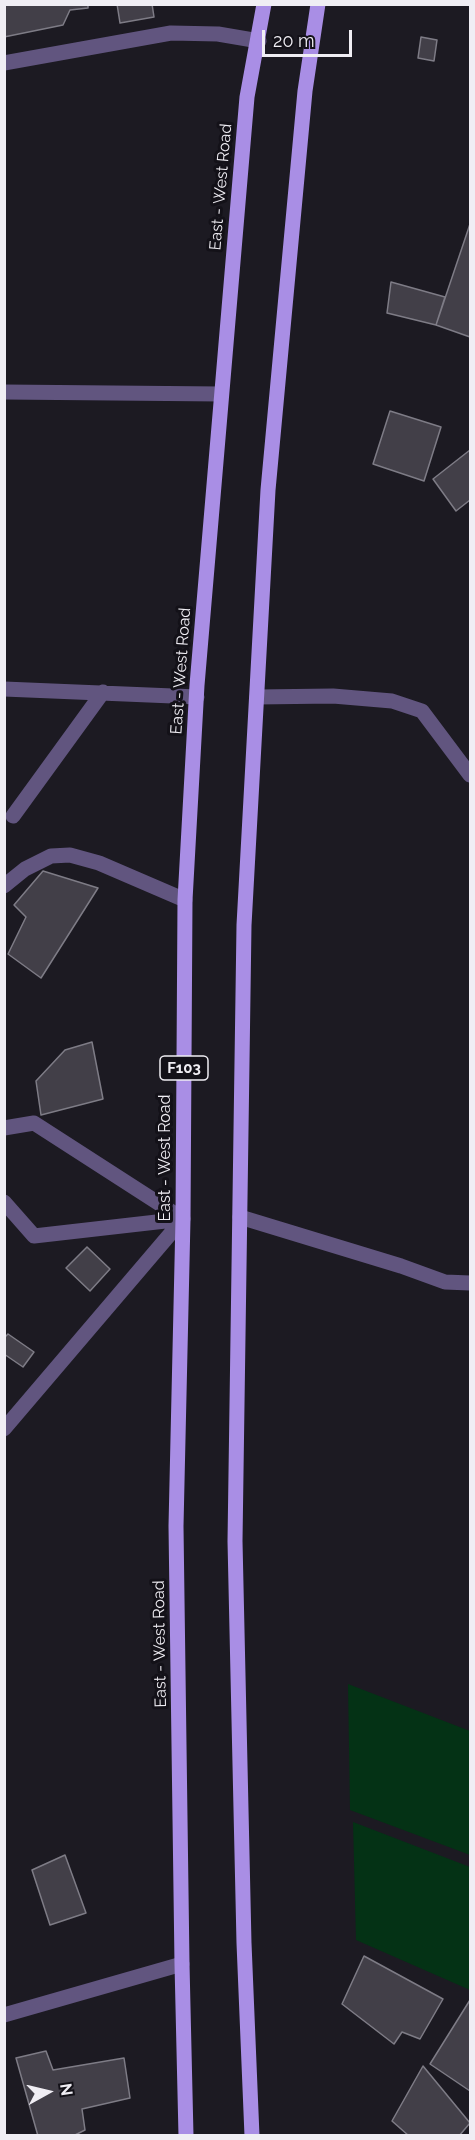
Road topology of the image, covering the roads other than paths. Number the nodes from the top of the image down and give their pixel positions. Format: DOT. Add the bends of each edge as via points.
graph roads {
  1 [pos="264,4"];
  2 [pos="318,4"];
  3 [pos="259,41"];
  4 [pos="4,63"];
  5 [pos="4,392"];
  6 [pos="221,394"];
  7 [pos="4,690"];
  8 [pos="103,692"];
  9 [pos="197,697"];
  10 [pos="257,697"];
  11 [pos="471,775"];
  12 [pos="13,816"];
  13 [pos="4,886"];
  14 [pos="185,900"];
  15 [pos="4,1128"];
  16 [pos="4,1202"];
  17 [pos="240,1217"];
  18 [pos="183,1220"];
  19 [pos="471,1283"];
  20 [pos="4,1429"];
  21 [pos="182,1964"];
  22 [pos="4,2014"];
  23 [pos="186,2136"];
  24 [pos="252,2136"];
  1 -- 3 [label="main road, East - West Road / F103"];
  2 -- 10 [label="main road" via="305,91 268,490"];
  3 -- 4 [label="street" via="218,34 171,33"];
  3 -- 6 [label="main road, East - West Road / F103" via="247,97"];
  5 -- 6 [label="street"];
  6 -- 9 [label="main road, East - West Road / F103"];
  7 -- 8 [label="street"];
  8 -- 9 [label="street"];
  8 -- 12 [label="street"];
  9 -- 14 [label="main road, East - West Road / F103"];
  10 -- 11 [label="street" via="333,696 392,701 422,711"];
  10 -- 17 [label="main road" via="244,925"];
  13 -- 14 [label="street" via="25,869 51,856 70,855 99,863"];
  14 -- 18 [label="main road, East - West Road / F103"];
  15 -- 18 [label="street" via="34,1123"];
  16 -- 18 [label="street" via="34,1236"];
  17 -- 19 [label="street" via="445,1282"];
  17 -- 24 [label="main road" via="235,1541"];
  18 -- 20 [label="street"];
  18 -- 21 [label="main road, East - West Road / F103" via="176,1526"];
  21 -- 22 [label="street"];
  21 -- 23 [label="main road, East - West Road / F103"];
}
